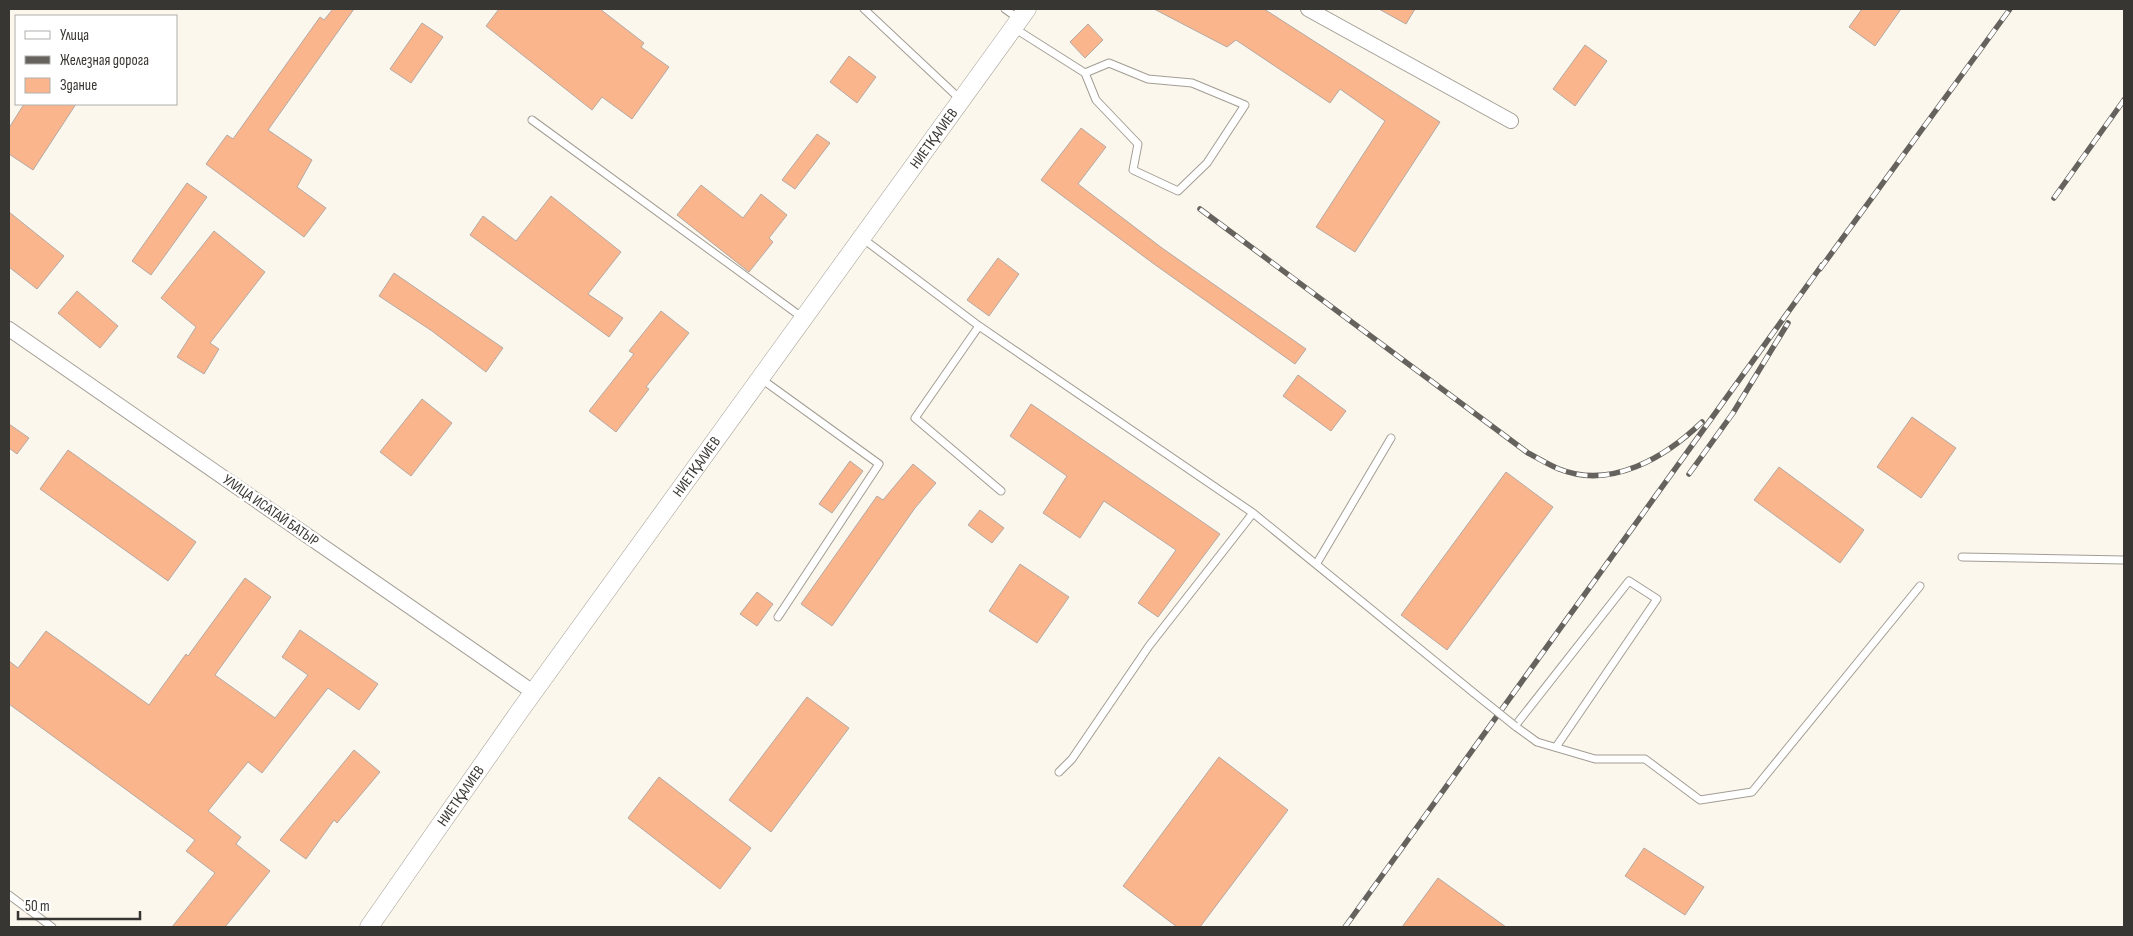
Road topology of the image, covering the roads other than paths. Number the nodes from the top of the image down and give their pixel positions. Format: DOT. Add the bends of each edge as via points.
graph roads {
  1 [pos="864,9"];
  2 [pos="1005,9"];
  3 [pos="1308,9"];
  4 [pos="1020,19"];
  5 [pos="1085,73"];
  6 [pos="961,100"];
  7 [pos="532,120"];
  8 [pos="1511,121"];
  9 [pos="862,238"];
  10 [pos="803,318"];
  11 [pos="979,326"];
  12 [pos="9,329"];
  13 [pos="760,378"];
  14 [pos="1391,438"];
  15 [pos="1000,491"];
  16 [pos="1253,513"];
  17 [pos="1962,558"];
  18 [pos="2124,560"];
  19 [pos="1317,564"];
  20 [pos="1920,586"];
  21 [pos="778,617"];
  22 [pos="533,692"];
  23 [pos="1515,726"];
  24 [pos="1556,748"];
  25 [pos="1059,772"];
  26 [pos="9,895"];
  27 [pos="52,927"];
  28 [pos="369,927"];
  1 -- 6 [label="lane"];
  2 -- 4 [label="lane"];
  3 -- 8 [label="street"];
  4 -- 5 [label="lane"];
  4 -- 6 [label="street, НИЕТҚАЛИЕВ"];
  5 -- 5 [label="lane" via="1096,100 1138,144 1133,170 1178,191 1207,163 1245,105 1192,83 1148,79 1109,63"];
  6 -- 9 [label="street, НИЕТҚАЛИЕВ"];
  7 -- 10 [label="lane"];
  9 -- 10 [label="street, НИЕТҚАЛИЕВ"];
  9 -- 11 [label="lane"];
  10 -- 13 [label="street, НИЕТҚАЛИЕВ"];
  11 -- 15 [label="lane" via="915,418"];
  11 -- 16 [label="lane"];
  12 -- 22 [label="street, УЛИЦА ИСАТАЙ БАТЫР"];
  13 -- 21 [label="lane" via="879,464"];
  13 -- 22 [label="street, НИЕТҚАЛИЕВ"];
  14 -- 19 [label="lane"];
  16 -- 19 [label="lane"];
  16 -- 25 [label="lane" via="1149,646 1072,759"];
  17 -- 18 [label="lane"];
  19 -- 23 [label="lane, bridge"];
  20 -- 24 [label="lane" via="1752,792 1700,800 1645,759 1595,758"];
  22 -- 28 [label="street, НИЕТҚАЛИЕВ"];
  23 -- 24 [label="lane" via="1537,742"];
  23 -- 24 [label="lane" via="1629,581 1657,599"];
  26 -- 27 [label="lane"];
}
